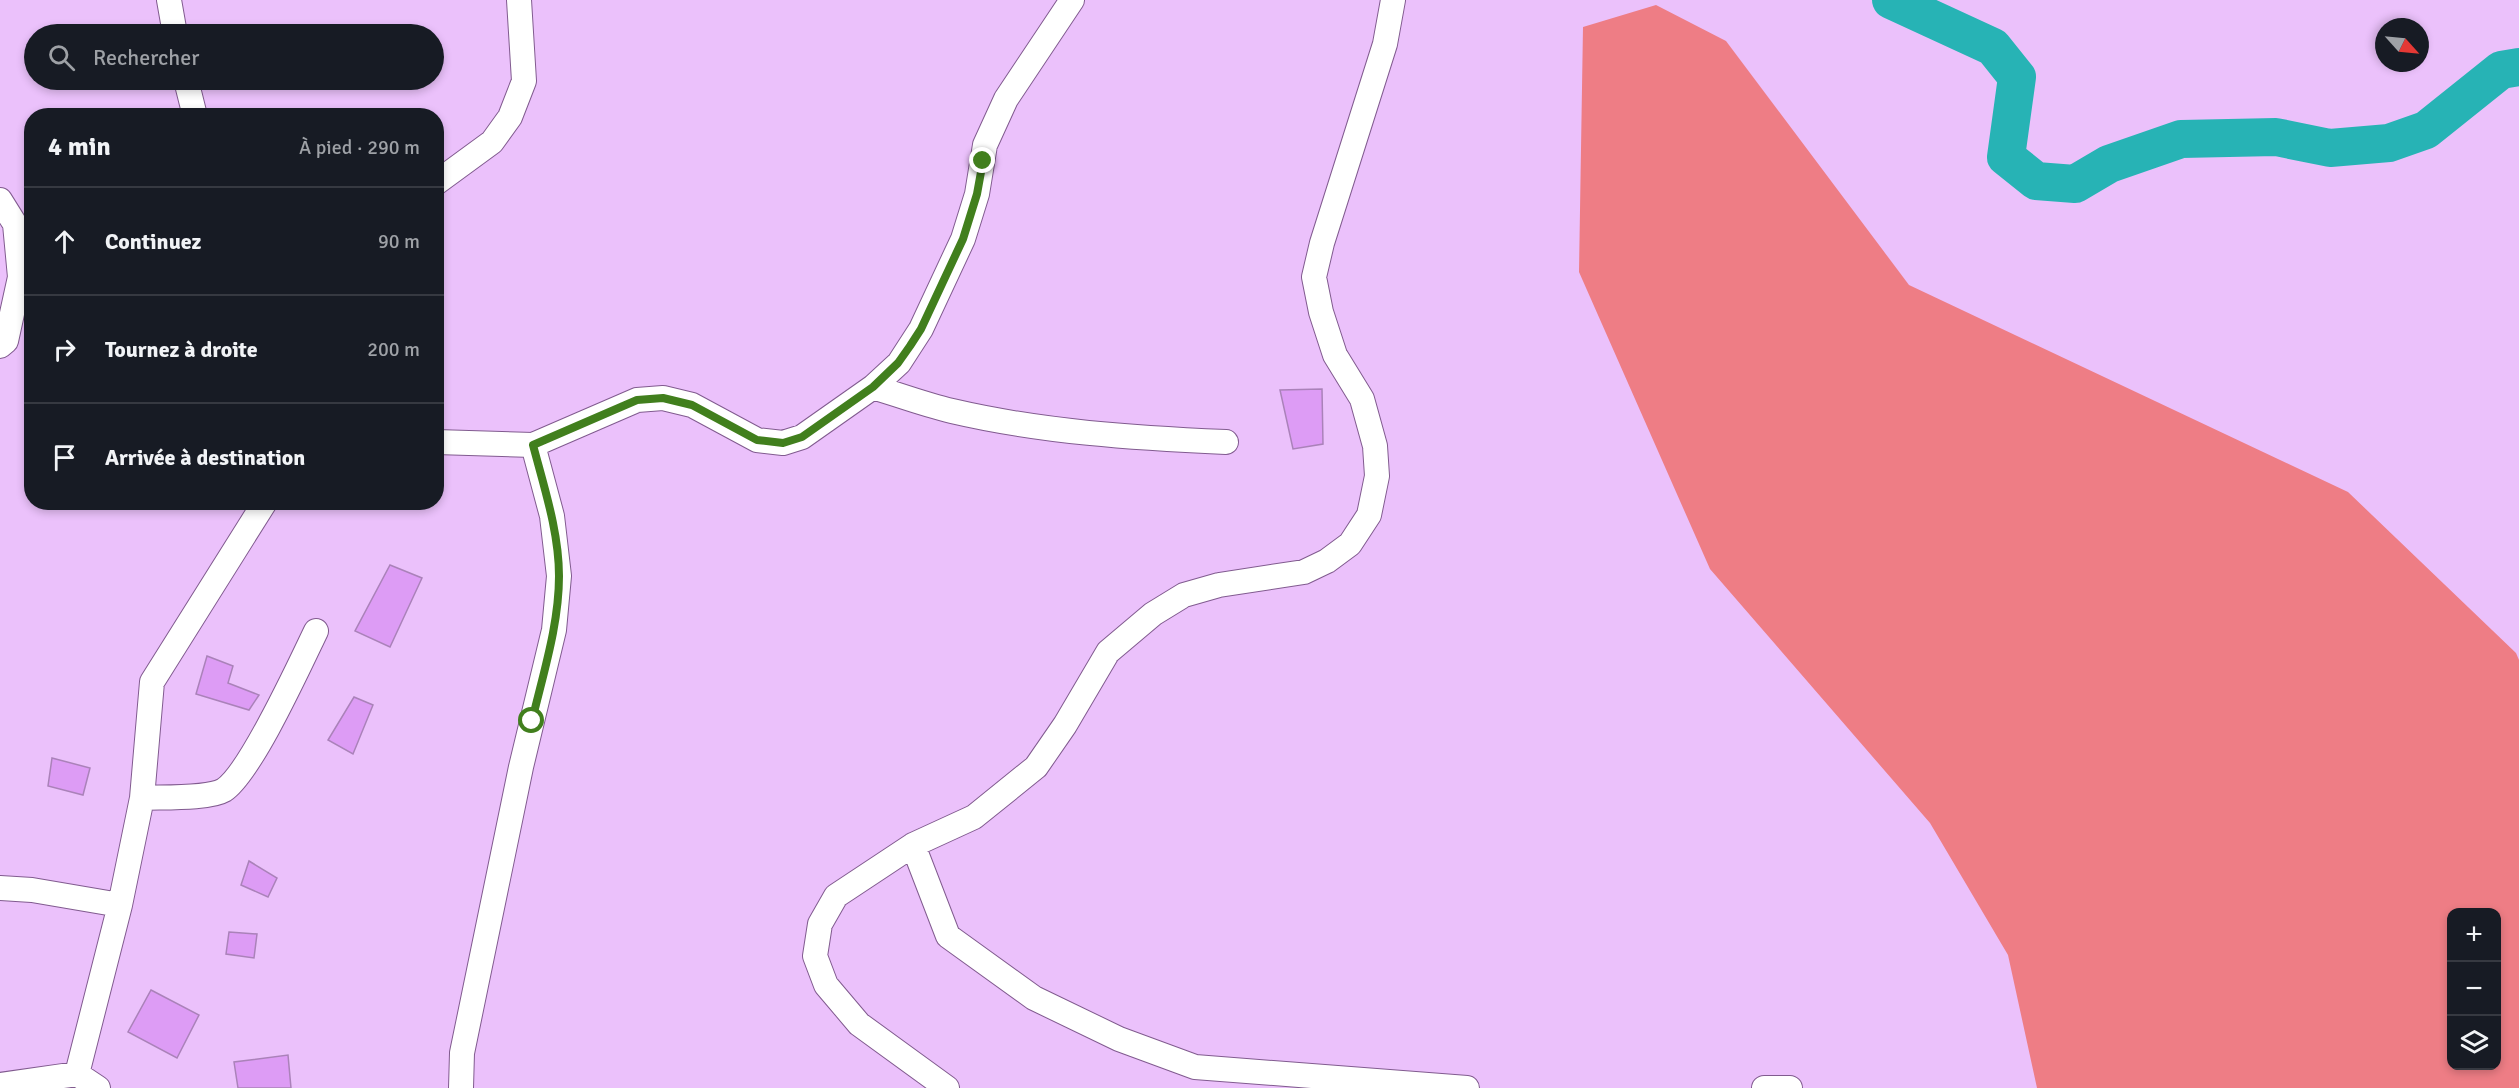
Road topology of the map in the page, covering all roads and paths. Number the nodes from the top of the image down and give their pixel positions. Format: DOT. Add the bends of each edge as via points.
graph roads {
  1 [pos="169,0"];
  2 [pos="519,0"];
  3 [pos="1072,0"];
  4 [pos="1393,0"];
  5 [pos="173,24"];
  6 [pos="188,90"];
  7 [pos="193,108"];
  8 [pos="444,177"];
  9 [pos="0,201"];
  10 [pos="24,269"];
  11 [pos="24,285"];
  12 [pos="0,346"];
  13 [pos="873,387"];
  14 [pos="444,442"];
  15 [pos="1226,442"];
  16 [pos="533,445"];
  17 [pos="260,510"];
  18 [pos="316,631"];
  19 [pos="142,798"];
  20 [pos="913,844"];
  21 [pos="0,888"];
  22 [pos="120,905"];
  23 [pos="77,1074"];
  24 [pos="0,1085"];
  25 [pos="98,1088"];
  26 [pos="461,1088"];
  27 [pos="947,1088"];
  28 [pos="1467,1088"];
  29 [pos="1764,1088"];
  30 [pos="1790,1088"];
  1 -- 5 [label="street"];
  2 -- 8 [label="street" via="524,81 510,117 492,142"];
  3 -- 13 [label="street" via="1006,99 985,145 977,194 963,239 921,329 898,363"];
  4 -- 20 [label="street" via="1385,44 1314,277 1335,355 1362,399 1375,446 1377,476 1369,515 1350,544 1304,572 1218,585 1184,595 1153,614 1108,652 1036,767 974,817"];
  6 -- 7 [label="street"];
  9 -- 10 [label="street" via="15,224"];
  11 -- 12 [label="street" via="6,341"];
  13 -- 15 [label="street" via="951,411 1016,423 1120,437"];
  13 -- 16 [label="street" via="802,437 783,443 757,440 692,405 663,398 637,400"];
  14 -- 16 [label="street"];
  16 -- 26 [label="street" via="552,516 559,576 554,630 521,766 462,1053"];
  17 -- 19 [label="street" via="152,682"];
  18 -- 19 [label="street" via="243,770 224,790 196,796"];
  19 -- 22 [label="street"];
  20 -- 27 [label="street" via="836,896 820,924 814,956 826,986 859,1024"];
  20 -- 28 [label="street" via="948,936 1034,998 1119,1040 1195,1067"];
  21 -- 22 [label="street"];
  22 -- 23 [label="street"];
  23 -- 24 [label="street"];
  23 -- 25 [label="street"];
  29 -- 30 [label="street"];
}
